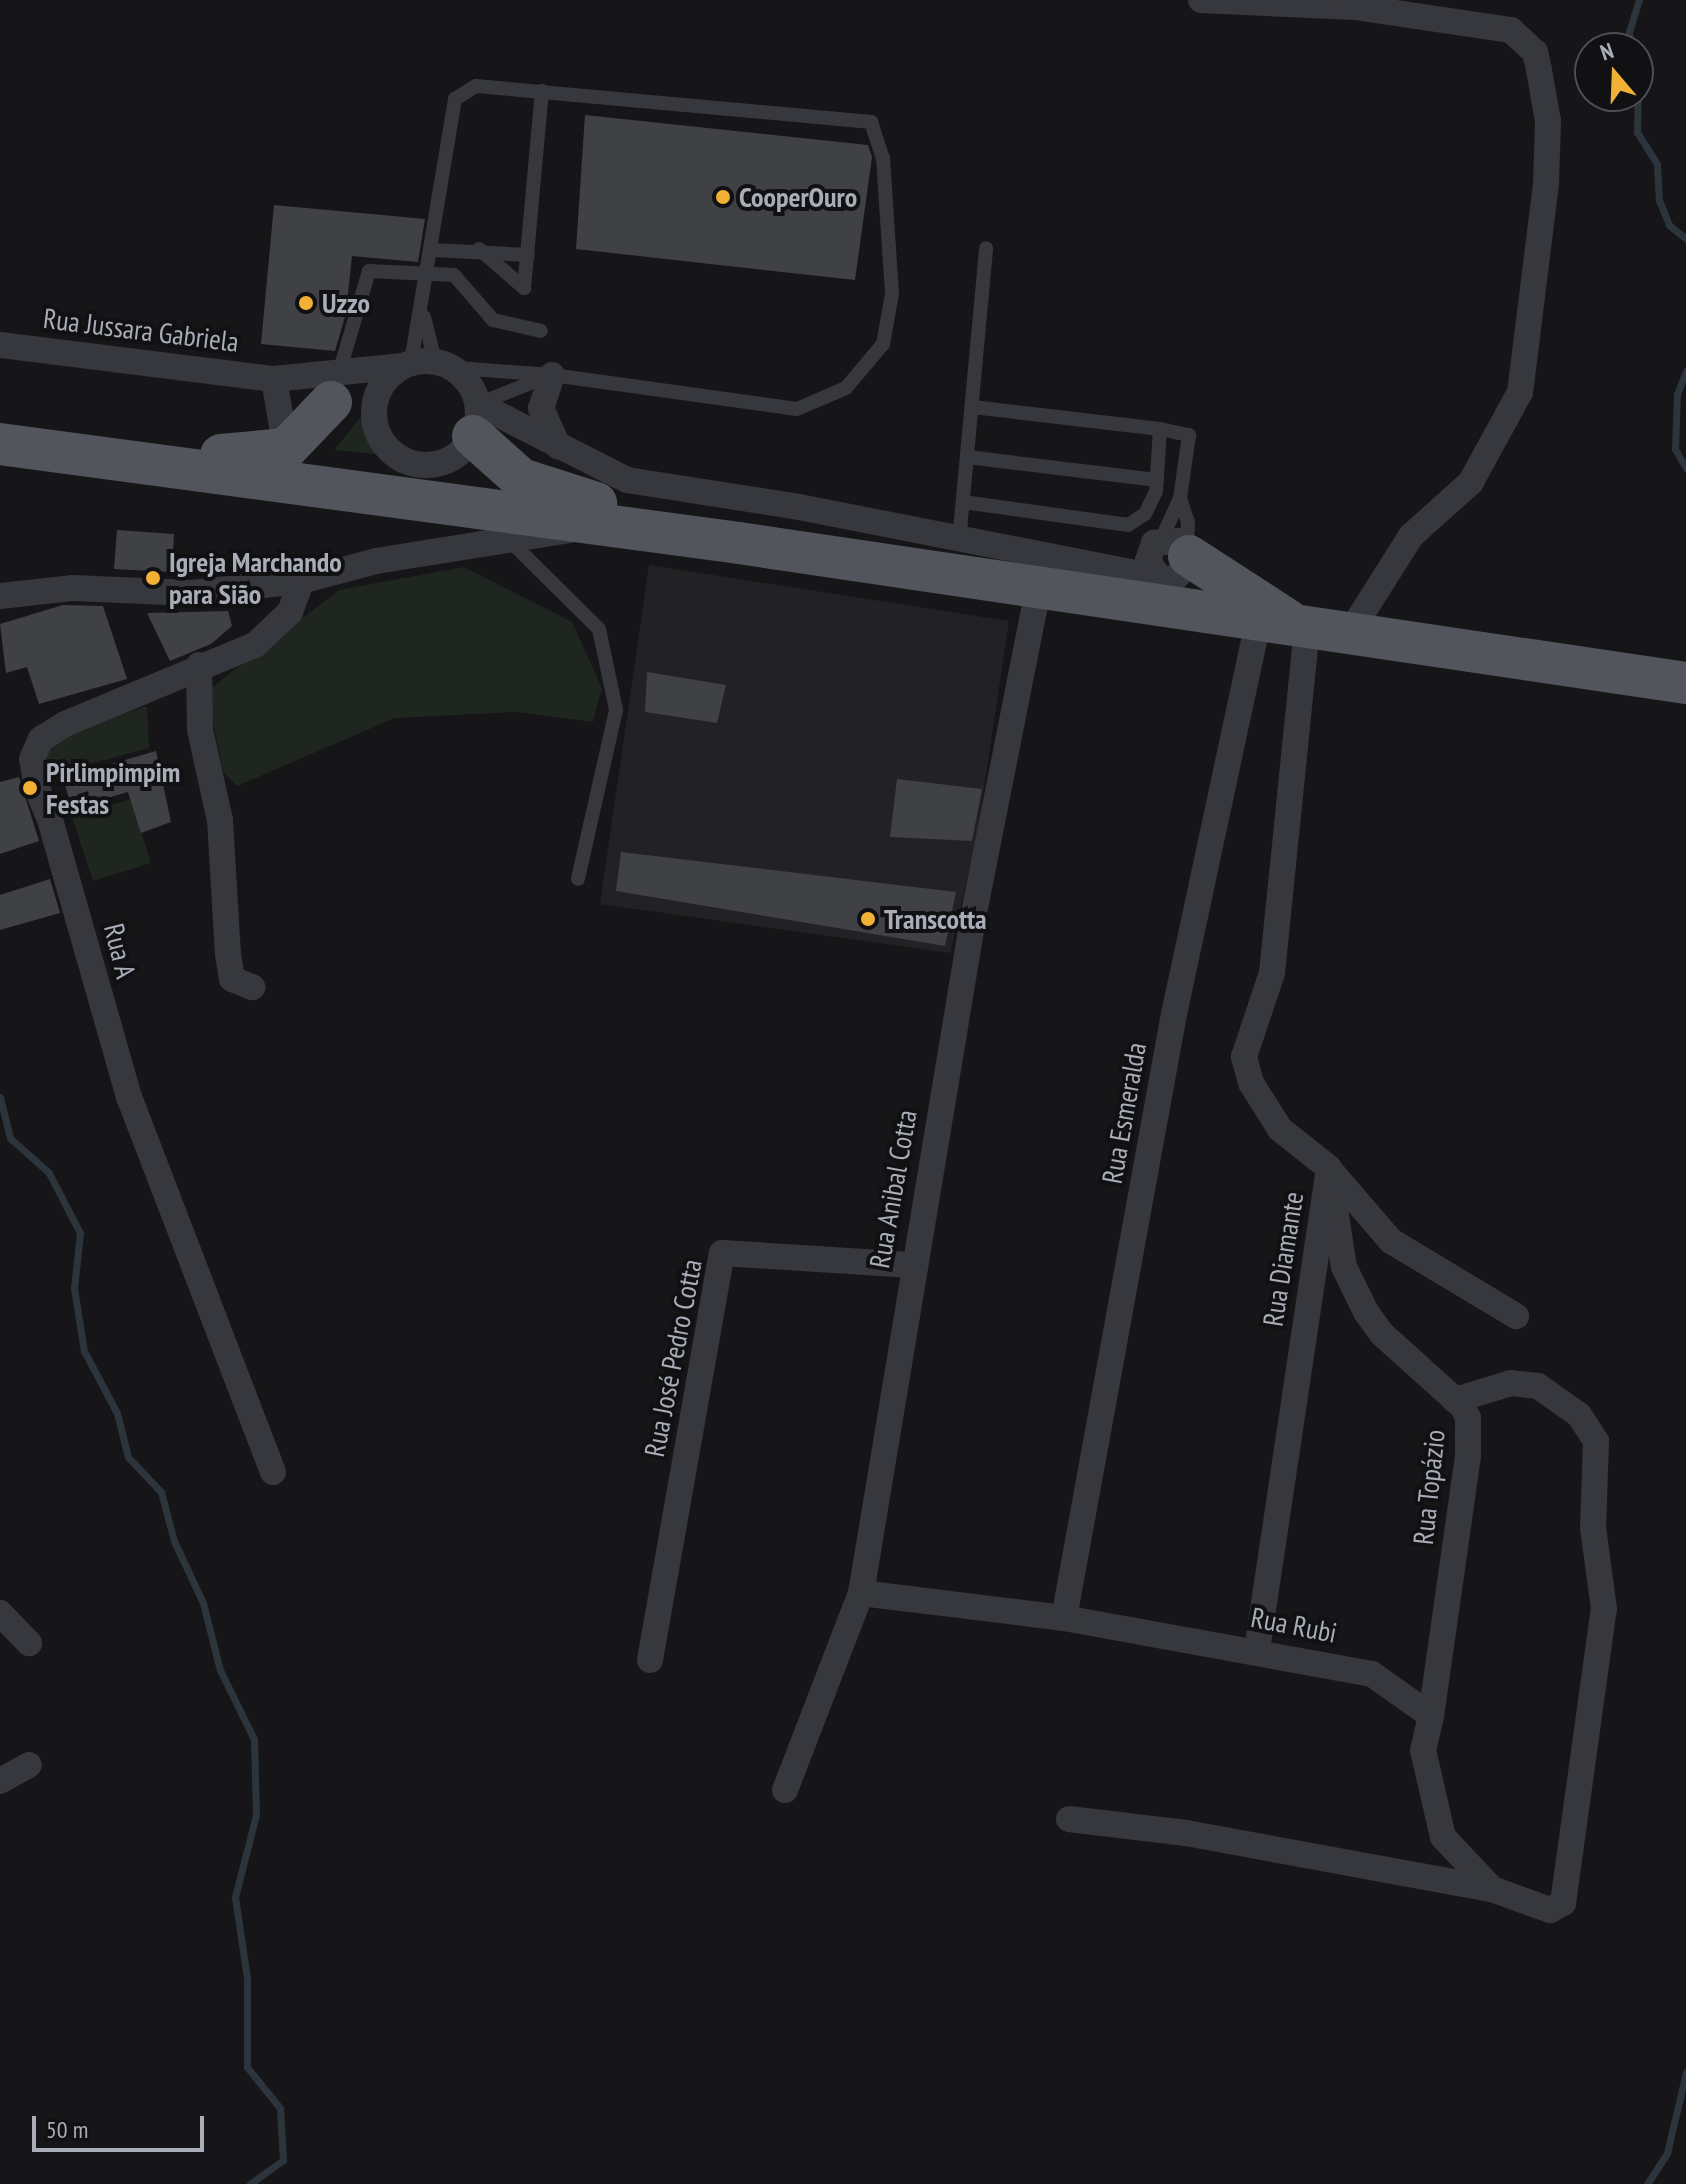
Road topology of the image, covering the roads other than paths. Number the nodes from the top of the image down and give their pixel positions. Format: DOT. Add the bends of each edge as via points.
graph roads {
  1 [pos="1201,0"];
  2 [pos="542,91"];
  3 [pos="986,248"];
  4 [pos="478,249"];
  5 [pos="433,250"];
  6 [pos="528,255"];
  7 [pos="427,276"];
  8 [pos="423,312"];
  9 [pos="541,331"];
  10 [pos="0,347"];
  11 [pos="426,364"];
  12 [pos="552,375"];
  13 [pos="274,379"];
  14 [pos="335,388"];
  15 [pos="972,407"];
  16 [pos="375,420"];
  17 [pos="1160,429"];
  18 [pos="482,431"];
  19 [pos="0,444"];
  20 [pos="558,446"];
  21 [pos="286,449"];
  22 [pos="86,454"];
  23 [pos="967,457"];
  24 [pos="1157,480"];
  25 [pos="548,489"];
  26 [pos="1180,498"];
  27 [pos="419,499"];
  28 [pos="963,502"];
  29 [pos="596,524"];
  30 [pos="959,541"];
  31 [pos="512,543"];
  32 [pos="739,543"];
  33 [pos="1169,554"];
  34 [pos="301,581"];
  35 [pos="1038,589"];
  36 [pos="0,596"];
  37 [pos="1287,625"];
  38 [pos="1349,634"];
  39 [pos="199,665"];
  40 [pos="1686,683"];
  41 [pos="578,879"];
  42 [pos="252,987"];
  43 [pos="1329,1168"];
  44 [pos="912,1265"];
  45 [pos="1516,1316"];
  46 [pos="1455,1400"];
  47 [pos="273,1472"];
  48 [pos="861,1593"];
  49 [pos="0,1613"];
  50 [pos="1064,1618"];
  51 [pos="29,1643"];
  52 [pos="1257,1650"];
  53 [pos="650,1660"];
  54 [pos="1431,1716"];
  55 [pos="29,1765"];
  56 [pos="0,1781"];
  57 [pos="785,1790"];
  58 [pos="1069,1819"];
  59 [pos="1492,1889"];
  1 -- 38 [label="street" via="1369,8 1511,30 1535,52 1548,141 1520,392 1471,482 1411,536"];
  2 -- 5 [label="lane" via="476,86 455,99"];
  2 -- 6 [label="lane"];
  2 -- 12 [label="lane" via="871,122 883,158 892,294 883,344 846,388 797,409"];
  3 -- 15 [label="lane"];
  4 -- 5 [label="lane"];
  4 -- 6 [label="lane"];
  4 -- 6 [label="lane" via="524,288"];
  5 -- 7 [label="lane"];
  7 -- 8 [label="lane"];
  7 -- 9 [label="lane" via="454,275 493,320"];
  7 -- 14 [label="lane" via="369,271"];
  8 -- 11 [label="lane"];
  8 -- 11 [label="lane"];
  10 -- 13 [label="street, Rua Jussara Gabriela"];
  11 -- 12 [label="lane"];
  11 -- 14 [label="street, Rua Jussara Gabriela"];
  11 -- 16 [label="street" via="378,392"];
  11 -- 18 [label="street"];
  12 -- 18 [label="lane"];
  12 -- 20 [label="street" via="541,408"];
  13 -- 14 [label="street, Rua Jussara Gabriela"];
  13 -- 21 [label="street"];
  14 -- 16 [label="street, Rua Jussara Gabriela"];
  14 -- 21 [label="main road"];
  15 -- 17 [label="lane"];
  15 -- 23 [label="lane"];
  16 -- 18 [label="street" via="383,444 413,463 449,460"];
  17 -- 24 [label="lane"];
  17 -- 26 [label="lane" via="1189,435"];
  18 -- 20 [label="street"];
  18 -- 20 [label="street"];
  18 -- 25 [label="main road" via="521,479"];
  19 -- 22 [label="main road"];
  20 -- 30 [label="street" via="627,480 799,507"];
  21 -- 22 [label="main road" via="255,455"];
  22 -- 27 [label="main road"];
  23 -- 24 [label="lane"];
  23 -- 28 [label="lane"];
  24 -- 28 [label="lane" via="1145,514 1128,525"];
  25 -- 27 [label="main road"];
  25 -- 32 [label="main road"];
  26 -- 33 [label="lane"];
  26 -- 33 [label="lane" via="1188,522"];
  27 -- 29 [label="main road"];
  28 -- 30 [label="lane"];
  29 -- 31 [label="street"];
  29 -- 32 [label="main road"];
  30 -- 33 [label="street" via="1109,564"];
  31 -- 34 [label="street" via="376,561"];
  31 -- 41 [label="lane" via="599,629 616,710"];
  32 -- 35 [label="main road"];
  33 -- 37 [label="main road"];
  34 -- 36 [label="street" via="192,593 72,588"];
  34 -- 39 [label="street, Rua A" via="290,612 255,645"];
  35 -- 37 [label="main road"];
  35 -- 44 [label="street, Rua Anibal Cotta"];
  37 -- 38 [label="main road"];
  37 -- 43 [label="street, Rua Diamante" via="1272,973 1244,1057 1251,1083 1280,1129"];
  37 -- 50 [label="street, Rua Esmeralda" via="1174,1014"];
  38 -- 40 [label="main road"];
  39 -- 42 [label="street" via="200,730 220,820 232,979"];
  39 -- 47 [label="street, Rua A" via="55,730 35,747 32,759 129,1097"];
  43 -- 45 [label="street" via="1391,1241"];
  43 -- 46 [label="street, Rua Topázio" via="1344,1267 1354,1292 1382,1334"];
  43 -- 52 [label="street, Rua Diamante"];
  44 -- 48 [label="street, Rua Anibal Cotta"];
  44 -- 53 [label="street, Rua José Pedro Cotta" via="722,1253"];
  46 -- 54 [label="street, Rua Topázio" via="1468,1418 1468,1456"];
  46 -- 59 [label="street" via="1511,1383 1538,1386 1579,1415 1596,1441 1593,1528 1604,1609 1563,1903 1550,1910"];
  48 -- 50 [label="street, Rua Rubi"];
  48 -- 57 [label="street, Rua Anibal Cotta"];
  49 -- 51 [label="street"];
  50 -- 52 [label="street, Rua Rubi"];
  52 -- 54 [label="street, Rua Rubi" via="1372,1674"];
  54 -- 59 [label="street" via="1423,1750 1443,1837"];
  55 -- 56 [label="street"];
  58 -- 59 [label="street" via="1186,1833"];
}
